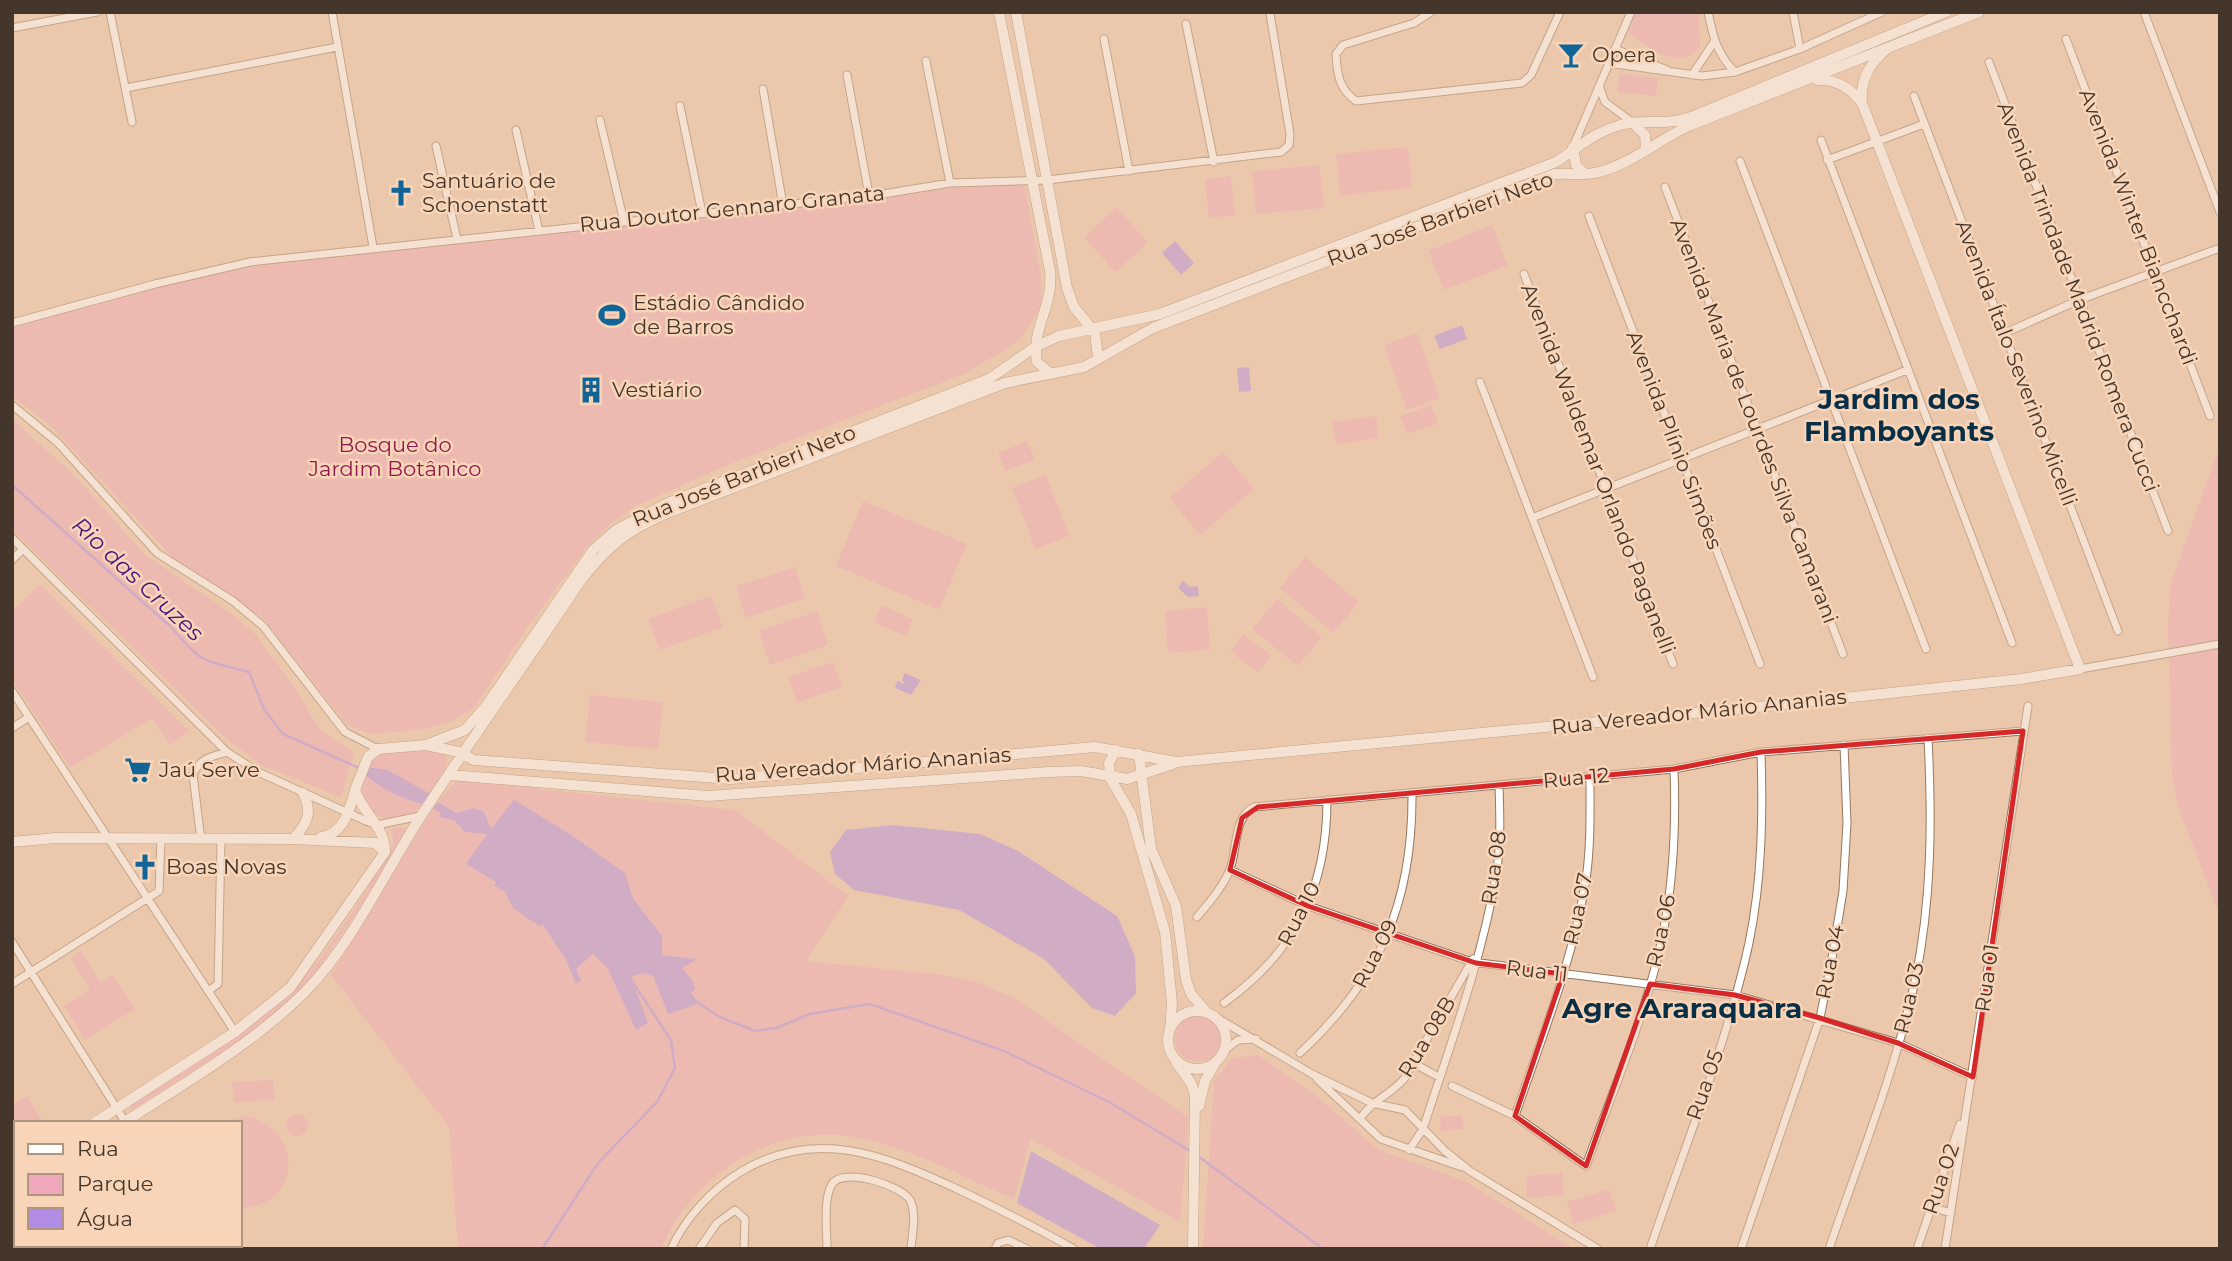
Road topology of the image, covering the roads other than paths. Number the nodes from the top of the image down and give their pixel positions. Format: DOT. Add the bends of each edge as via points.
graph roads {
  1 [pos="36,12"];
  2 [pos="97,12"];
  3 [pos="110,12"];
  4 [pos="332,12"];
  5 [pos="999,12"];
  6 [pos="1016,12"];
  7 [pos="1431,12"];
  8 [pos="1560,12"];
  9 [pos="1631,12"];
  10 [pos="1708,12"];
  11 [pos="1793,12"];
  12 [pos="1882,12"];
  13 [pos="1946,12"];
  14 [pos="1979,12"];
  15 [pos="2144,12"];
  16 [pos="1270,14"];
  17 [pos="38,23"];
  18 [pos="1186,24"];
  19 [pos="12,28"];
  20 [pos="1104,39"];
  21 [pos="2067,39"];
  22 [pos="1714,42"];
  23 [pos="1022,45"];
  24 [pos="337,47"];
  25 [pos="1006,48"];
  26 [pos="1888,48"];
  27 [pos="1800,49"];
  28 [pos="1615,50"];
  29 [pos="926,61"];
  30 [pos="1989,62"];
  31 [pos="1608,63"];
  32 [pos="1667,70"];
  33 [pos="1735,72"];
  34 [pos="847,75"];
  35 [pos="1692,75"];
  36 [pos="1601,79"];
  37 [pos="1809,80"];
  38 [pos="126,88"];
  39 [pos="763,89"];
  40 [pos="1914,96"];
  41 [pos="1861,103"];
  42 [pos="680,106"];
  43 [pos="600,120"];
  44 [pos="132,122"];
  45 [pos="1633,123"];
  46 [pos="1924,124"];
  47 [pos="516,130"];
  48 [pos="1821,140"];
  49 [pos="1876,142"];
  50 [pos="436,146"];
  51 [pos="1573,147"];
  52 [pos="1646,151"];
  53 [pos="1827,160"];
  54 [pos="1740,161"];
  55 [pos="1214,162"];
  56 [pos="1129,171"];
  57 [pos="1586,174"];
  58 [pos="1032,180"];
  59 [pos="1048,180"];
  60 [pos="950,183"];
  61 [pos="1665,187"];
  62 [pos="869,195"];
  63 [pos="783,205"];
  64 [pos="2220,212"];
  65 [pos="702,213"];
  66 [pos="1589,216"];
  67 [pos="624,222"];
  68 [pos="538,231"];
  69 [pos="457,239"];
  70 [pos="373,247"];
  71 [pos="2220,248"];
  72 [pos="1524,274"];
  73 [pos="2155,274"];
  74 [pos="2079,300"];
  75 [pos="12,323"];
  76 [pos="1089,327"];
  77 [pos="2005,332"];
  78 [pos="1035,347"];
  79 [pos="1098,358"];
  80 [pos="1907,370"];
  81 [pos="1051,374"];
  82 [pos="1480,382"];
  83 [pos="1832,401"];
  84 [pos="12,405"];
  85 [pos="2210,416"];
  86 [pos="1758,429"];
  87 [pos="1681,459"];
  88 [pos="1606,490"];
  89 [pos="1532,518"];
  90 [pos="2168,531"];
  91 [pos="12,538"];
  92 [pos="23,549"];
  93 [pos="12,560"];
  94 [pos="2118,631"];
  95 [pos="2012,643"];
  96 [pos="2220,644"];
  97 [pos="1926,649"];
  98 [pos="1843,654"];
  99 [pos="1673,664"];
  100 [pos="1760,664"];
  101 [pos="2080,669"];
  102 [pos="1593,677"];
  103 [pos="12,691"];
  104 [pos="2028,706"];
  105 [pos="29,717"];
  106 [pos="12,728"];
  107 [pos="2024,731"];
  108 [pos="1928,737"];
  109 [pos="426,745"];
  110 [pos="1844,745"];
  111 [pos="378,749"];
  112 [pos="1116,750"];
  113 [pos="227,752"];
  114 [pos="1761,752"];
  115 [pos="463,754"];
  116 [pos="1139,754"];
  117 [pos="1176,762"];
  118 [pos="1674,769"];
  119 [pos="450,775"];
  120 [pos="1144,775"];
  121 [pos="1590,777"];
  122 [pos="1110,778"];
  123 [pos="1499,785"];
  124 [pos="356,786"];
  125 [pos="303,793"];
  126 [pos="1412,793"];
  127 [pos="1326,800"];
  128 [pos="348,814"];
  129 [pos="422,815"];
  130 [pos="377,825"];
  131 [pos="110,839"];
  132 [pos="161,839"];
  133 [pos="293,839"];
  134 [pos="307,839"];
  135 [pos="201,840"];
  136 [pos="220,840"];
  137 [pos="12,842"];
  138 [pos="385,852"];
  139 [pos="1230,870"];
  140 [pos="148,898"];
  141 [pos="1308,905"];
  142 [pos="1197,918"];
  143 [pos="1389,935"];
  144 [pos="12,942"];
  145 [pos="1475,962"];
  146 [pos="32,972"];
  147 [pos="1563,974"];
  148 [pos="1650,984"];
  149 [pos="12,985"];
  150 [pos="208,991"];
  151 [pos="1735,995"];
  152 [pos="1224,1003"];
  153 [pos="1210,1014"];
  154 [pos="1819,1018"];
  155 [pos="1170,1030"];
  156 [pos="235,1032"];
  157 [pos="1256,1039"];
  158 [pos="1898,1043"];
  159 [pos="1300,1053"];
  160 [pos="1222,1055"];
  161 [pos="1176,1062"];
  162 [pos="1413,1063"];
  163 [pos="1312,1073"];
  164 [pos="1439,1077"];
  165 [pos="1973,1077"];
  166 [pos="1452,1086"];
  167 [pos="1372,1103"];
  168 [pos="117,1108"];
  169 [pos="1966,1109"];
  170 [pos="1515,1116"];
  171 [pos="1360,1119"];
  172 [pos="97,1121"];
  173 [pos="124,1121"];
  174 [pos="127,1121"];
  175 [pos="1197,1121"];
  176 [pos="1423,1129"];
  177 [pos="1409,1150"];
  178 [pos="1470,1171"];
  179 [pos="1931,1207"];
  180 [pos="1951,1213"];
  181 [pos="996,1246"];
  182 [pos="671,1249"];
  183 [pos="699,1249"];
  184 [pos="744,1249"];
  185 [pos="827,1249"];
  186 [pos="911,1249"];
  187 [pos="1027,1249"];
  188 [pos="1074,1249"];
  189 [pos="1193,1249"];
  190 [pos="1598,1249"];
  191 [pos="1650,1249"];
  192 [pos="1741,1249"];
  193 [pos="1829,1249"];
  194 [pos="1917,1249"];
  195 [pos="1945,1249"];
  1 -- 17 [label="street"];
  2 -- 17 [label="street"];
  3 -- 38 [label="street"];
  4 -- 24 [label="street"];
  5 -- 25 [label="street"];
  6 -- 23 [label="street"];
  7 -- 8 [label="street" via="1413,23 1343,45 1336,54 1340,85 1356,101 1522,83 1531,75"];
  9 -- 28 [label="street"];
  10 -- 22 [label="street"];
  11 -- 27 [label="street"];
  12 -- 27 [label="street"];
  13 -- 45 [label="street, Rua José Barbieri Neto" via="1691,117 1661,124"];
  14 -- 26 [label="street, Rua José Barbieri Neto"];
  15 -- 64 [label="street"];
  16 -- 55 [label="street, Rua Doutor Gennaro Granata" via="1289,145 1281,152"];
  17 -- 19 [label="street"];
  18 -- 55 [label="street"];
  20 -- 56 [label="street"];
  21 -- 73 [label="street, Avenida Winter Biancchardi"];
  22 -- 33 [label="street"];
  22 -- 35 [label="street"];
  23 -- 25 [label="street"];
  23 -- 59 [label="street"];
  24 -- 38 [label="street"];
  24 -- 70 [label="street"];
  25 -- 58 [label="street"];
  26 -- 37 [label="street, Rua José Barbieri Neto"];
  26 -- 41 [label="street" via="1868,70"];
  27 -- 33 [label="street"];
  28 -- 31 [label="street"];
  28 -- 32 [label="street"];
  29 -- 60 [label="street"];
  30 -- 74 [label="street, Avenida Trindade Madrid Romera Cucci"];
  31 -- 32 [label="street"];
  31 -- 36 [label="street"];
  32 -- 35 [label="street"];
  33 -- 35 [label="street"];
  34 -- 62 [label="street"];
  36 -- 45 [label="street" via="1605,102"];
  36 -- 51 [label="street"];
  37 -- 41 [label="street" via="1836,83"];
  37 -- 52 [label="street, Rua José Barbieri Neto" via="1684,128"];
  38 -- 44 [label="street"];
  39 -- 63 [label="street"];
  40 -- 46 [label="street, Avenida Ítalo Severino Micelli"];
  41 -- 49 [label="street"];
  42 -- 65 [label="street"];
  43 -- 67 [label="street"];
  45 -- 51 [label="street, Rua José Barbieri Neto"];
  45 -- 52 [label="street" via="1645,135"];
  46 -- 49 [label="street"];
  46 -- 77 [label="street, Avenida Ítalo Severino Micelli"];
  47 -- 68 [label="street"];
  48 -- 53 [label="street"];
  49 -- 53 [label="street"];
  49 -- 101 [label="street"];
  50 -- 69 [label="street"];
  51 -- 57 [label="street" via="1576,165"];
  51 -- 76 [label="street, Rua José Barbieri Neto" via="1556,162 1160,314"];
  52 -- 57 [label="street, Rua José Barbieri Neto"];
  53 -- 80 [label="street"];
  54 -- 83 [label="street"];
  55 -- 56 [label="street, Rua Doutor Gennaro Granata"];
  56 -- 59 [label="street, Rua Doutor Gennaro Granata"];
  57 -- 79 [label="street, Rua José Barbieri Neto" via="1555,174 1153,328"];
  58 -- 59 [label="street, Rua Doutor Gennaro Granata"];
  58 -- 60 [label="street, Rua Doutor Gennaro Granata"];
  58 -- 78 [label="street" via="1052,289"];
  59 -- 76 [label="street" via="1067,288"];
  60 -- 62 [label="street, Rua Doutor Gennaro Granata"];
  61 -- 86 [label="street, Avenida Maria de Lourdes Silva Camarani"];
  62 -- 63 [label="street, Rua Doutor Gennaro Granata"];
  63 -- 65 [label="street, Rua Doutor Gennaro Granata"];
  65 -- 67 [label="street, Rua Doutor Gennaro Granata"];
  66 -- 87 [label="street, Avenida Plínio Simões"];
  67 -- 68 [label="street, Rua Doutor Gennaro Granata"];
  68 -- 69 [label="street, Rua Doutor Gennaro Granata"];
  69 -- 70 [label="street, Rua Doutor Gennaro Granata"];
  70 -- 75 [label="street, Rua Doutor Gennaro Granata" via="250,262"];
  71 -- 73 [label="street"];
  72 -- 88 [label="street, Avenida Waldemar Orlando Paganelli"];
  73 -- 74 [label="street"];
  73 -- 85 [label="street, Avenida Winter Biancchardi"];
  74 -- 77 [label="street"];
  74 -- 90 [label="street, Avenida Trindade Madrid Romera Cucci"];
  76 -- 78 [label="street, Rua José Barbieri Neto"];
  76 -- 79 [label="street" via="1098,341"];
  77 -- 94 [label="street, Avenida Ítalo Severino Micelli"];
  78 -- 81 [label="street" via="1037,362"];
  78 -- 109 [label="street, Rua José Barbieri Neto" via="989,379 668,503 616,530 572,577 476,718 465,730"];
  79 -- 81 [label="street, Rua José Barbieri Neto" via="1074,371"];
  80 -- 83 [label="street"];
  80 -- 95 [label="street"];
  81 -- 115 [label="street, Rua José Barbieri Neto" via="991,388 670,512 621,537 579,583"];
  82 -- 89 [label="street"];
  83 -- 86 [label="street"];
  83 -- 97 [label="street"];
  84 -- 111 [label="street" via="58,443 157,553 263,625 345,732"];
  86 -- 87 [label="street"];
  86 -- 98 [label="street, Avenida Maria de Lourdes Silva Camarani"];
  87 -- 88 [label="street"];
  87 -- 100 [label="street, Avenida Plínio Simões"];
  88 -- 89 [label="street"];
  88 -- 99 [label="street, Avenida Waldemar Orlando Paganelli"];
  89 -- 102 [label="street"];
  91 -- 92 [label="street"];
  92 -- 93 [label="street"];
  92 -- 113 [label="street"];
  96 -- 101 [label="street, Rua Vereador Mário Ananias"];
  101 -- 117 [label="street, Rua Vereador Mário Ananias" via="1768,706"];
  103 -- 105 [label="street"];
  104 -- 107 [label="street, Rua 01"];
  105 -- 106 [label="street"];
  105 -- 131 [label="street"];
  107 -- 108 [label="street, Rua 12"];
  107 -- 165 [label="street, Rua 01"];
  108 -- 110 [label="street, Rua 12"];
  108 -- 158 [label="street, Rua 03" via="1932,825 1927,903 1915,980"];
  109 -- 111 [label="street, Rua José Barbieri Neto"];
  109 -- 115 [label="street, Rua Vereador Mário Ananias"];
  110 -- 114 [label="street, Rua 12"];
  110 -- 154 [label="street, Rua 04" via="1847,822 1843,891"];
  111 -- 124 [label="street" via="369,757"];
  112 -- 115 [label="street, Rua Vereador Mário Ananias" via="1095,747 731,779 473,760"];
  112 -- 116 [label="street, Rua Vereador Mário Ananias"];
  112 -- 122 [label="street" via="1109,763"];
  113 -- 125 [label="street"];
  113 -- 135 [label="street" via="196,767"];
  114 -- 118 [label="street, Rua 12"];
  114 -- 151 [label="street, Rua 05" via="1763,822 1758,882"];
  115 -- 119 [label="street, Rua José Barbieri Neto"];
  116 -- 117 [label="street, Rua Vereador Mário Ananias"];
  116 -- 120 [label="street"];
  117 -- 120 [label="street, Rua Vereador Mário Ananias"];
  118 -- 121 [label="street, Rua 12"];
  118 -- 148 [label="street, Rua 06" via="1672,878"];
  119 -- 122 [label="street, Rua Vereador Mário Ananias" via="708,796 1049,772 1081,771"];
  119 -- 129 [label="street, Rua José Barbieri Neto"];
  120 -- 122 [label="street, Rua Vereador Mário Ananias"];
  120 -- 153 [label="street" via="1151,849 1176,906 1186,981 1191,995"];
  121 -- 123 [label="street, Rua 12"];
  121 -- 147 [label="street, Rua 07" via="1586,877"];
  122 -- 155 [label="street" via="1130,814 1166,932"];
  123 -- 126 [label="street, Rua 12"];
  123 -- 145 [label="street, Rua 08" via="1496,875"];
  124 -- 128 [label="street"];
  124 -- 130 [label="street" via="362,808"];
  125 -- 128 [label="street"];
  125 -- 133 [label="street" via="308,819"];
  126 -- 127 [label="street, Rua 12"];
  126 -- 143 [label="street, Rua 09" via="1408,868"];
  127 -- 139 [label="street, Rua 12" via="1248,810 1241,821"];
  127 -- 141 [label="street, Rua 10" via="1323,858"];
  128 -- 130 [label="street"];
  128 -- 134 [label="street" via="332,835"];
  129 -- 130 [label="street"];
  129 -- 174 [label="street, Rua José Barbieri Neto" via="324,970 304,992 245,1043"];
  130 -- 138 [label="street"];
  131 -- 132 [label="street"];
  131 -- 137 [label="street"];
  131 -- 140 [label="street"];
  132 -- 135 [label="street"];
  132 -- 140 [label="street" via="159,891"];
  133 -- 134 [label="street"];
  133 -- 136 [label="street"];
  134 -- 138 [label="street" via="375,842"];
  135 -- 136 [label="street"];
  136 -- 150 [label="street" via="218,984"];
  138 -- 156 [label="street" via="290,988"];
  139 -- 141 [label="street, Rua 11"];
  139 -- 142 [label="street, Rua 12"];
  140 -- 146 [label="street"];
  140 -- 150 [label="street"];
  141 -- 143 [label="street, Rua 11"];
  141 -- 152 [label="street, Rua 10" via="1271,964"];
  143 -- 145 [label="street, Rua 11"];
  143 -- 159 [label="street, Rua 09" via="1349,1001"];
  144 -- 146 [label="street"];
  145 -- 147 [label="street, Rua 11"];
  145 -- 162 [label="street, Rua 08B"];
  145 -- 164 [label="street"];
  146 -- 149 [label="street"];
  146 -- 168 [label="street"];
  147 -- 148 [label="street, Rua 11"];
  147 -- 170 [label="street, Rua 07"];
  148 -- 151 [label="street, Rua 11"];
  148 -- 170 [label="street, Rua 06" via="1586,1166"];
  150 -- 156 [label="street"];
  151 -- 154 [label="street, Rua 11"];
  151 -- 191 [label="street, Rua 05"];
  153 -- 155 [label="street" via="1189,1012"];
  153 -- 157 [label="street"];
  153 -- 160 [label="street" via="1226,1035"];
  154 -- 158 [label="street, Rua 11"];
  154 -- 192 [label="street, Rua 04"];
  155 -- 161 [label="street" via="1169,1044"];
  156 -- 168 [label="street"];
  157 -- 160 [label="street" via="1238,1040"];
  157 -- 163 [label="street"];
  158 -- 165 [label="street, Rua 11"];
  158 -- 193 [label="street, Rua 03"];
  160 -- 161 [label="street" via="1204,1069"];
  160 -- 175 [label="street" via="1205,1081"];
  161 -- 175 [label="street" via="1191,1083"];
  162 -- 164 [label="street"];
  162 -- 167 [label="street, Rua 08B" via="1397,1087"];
  163 -- 167 [label="street"];
  163 -- 171 [label="street"];
  164 -- 176 [label="street"];
  165 -- 169 [label="street, Rua 01"];
  166 -- 170 [label="street"];
  167 -- 171 [label="street, Rua 08B"];
  167 -- 176 [label="street" via="1405,1110"];
  168 -- 172 [label="street"];
  168 -- 173 [label="street"];
  169 -- 179 [label="street, Rua 02"];
  169 -- 180 [label="street, Rua 01"];
  171 -- 177 [label="street" via="1381,1139"];
  175 -- 189 [label="street"];
  176 -- 177 [label="street"];
  176 -- 178 [label="street"];
  177 -- 178 [label="street"];
  178 -- 190 [label="street"];
  179 -- 180 [label="street"];
  179 -- 194 [label="street, Rua 02"];
  180 -- 195 [label="street, Rua 01"];
  181 -- 187 [label="street" via="1009,1240"];
  182 -- 188 [label="street" via="690,1217 731,1178 782,1152 839,1149 895,1161"];
  183 -- 184 [label="street" via="710,1231 733,1210 745,1219"];
  185 -- 186 [label="street" via="829,1193 838,1178 851,1175 907,1197 913,1210"];
}
